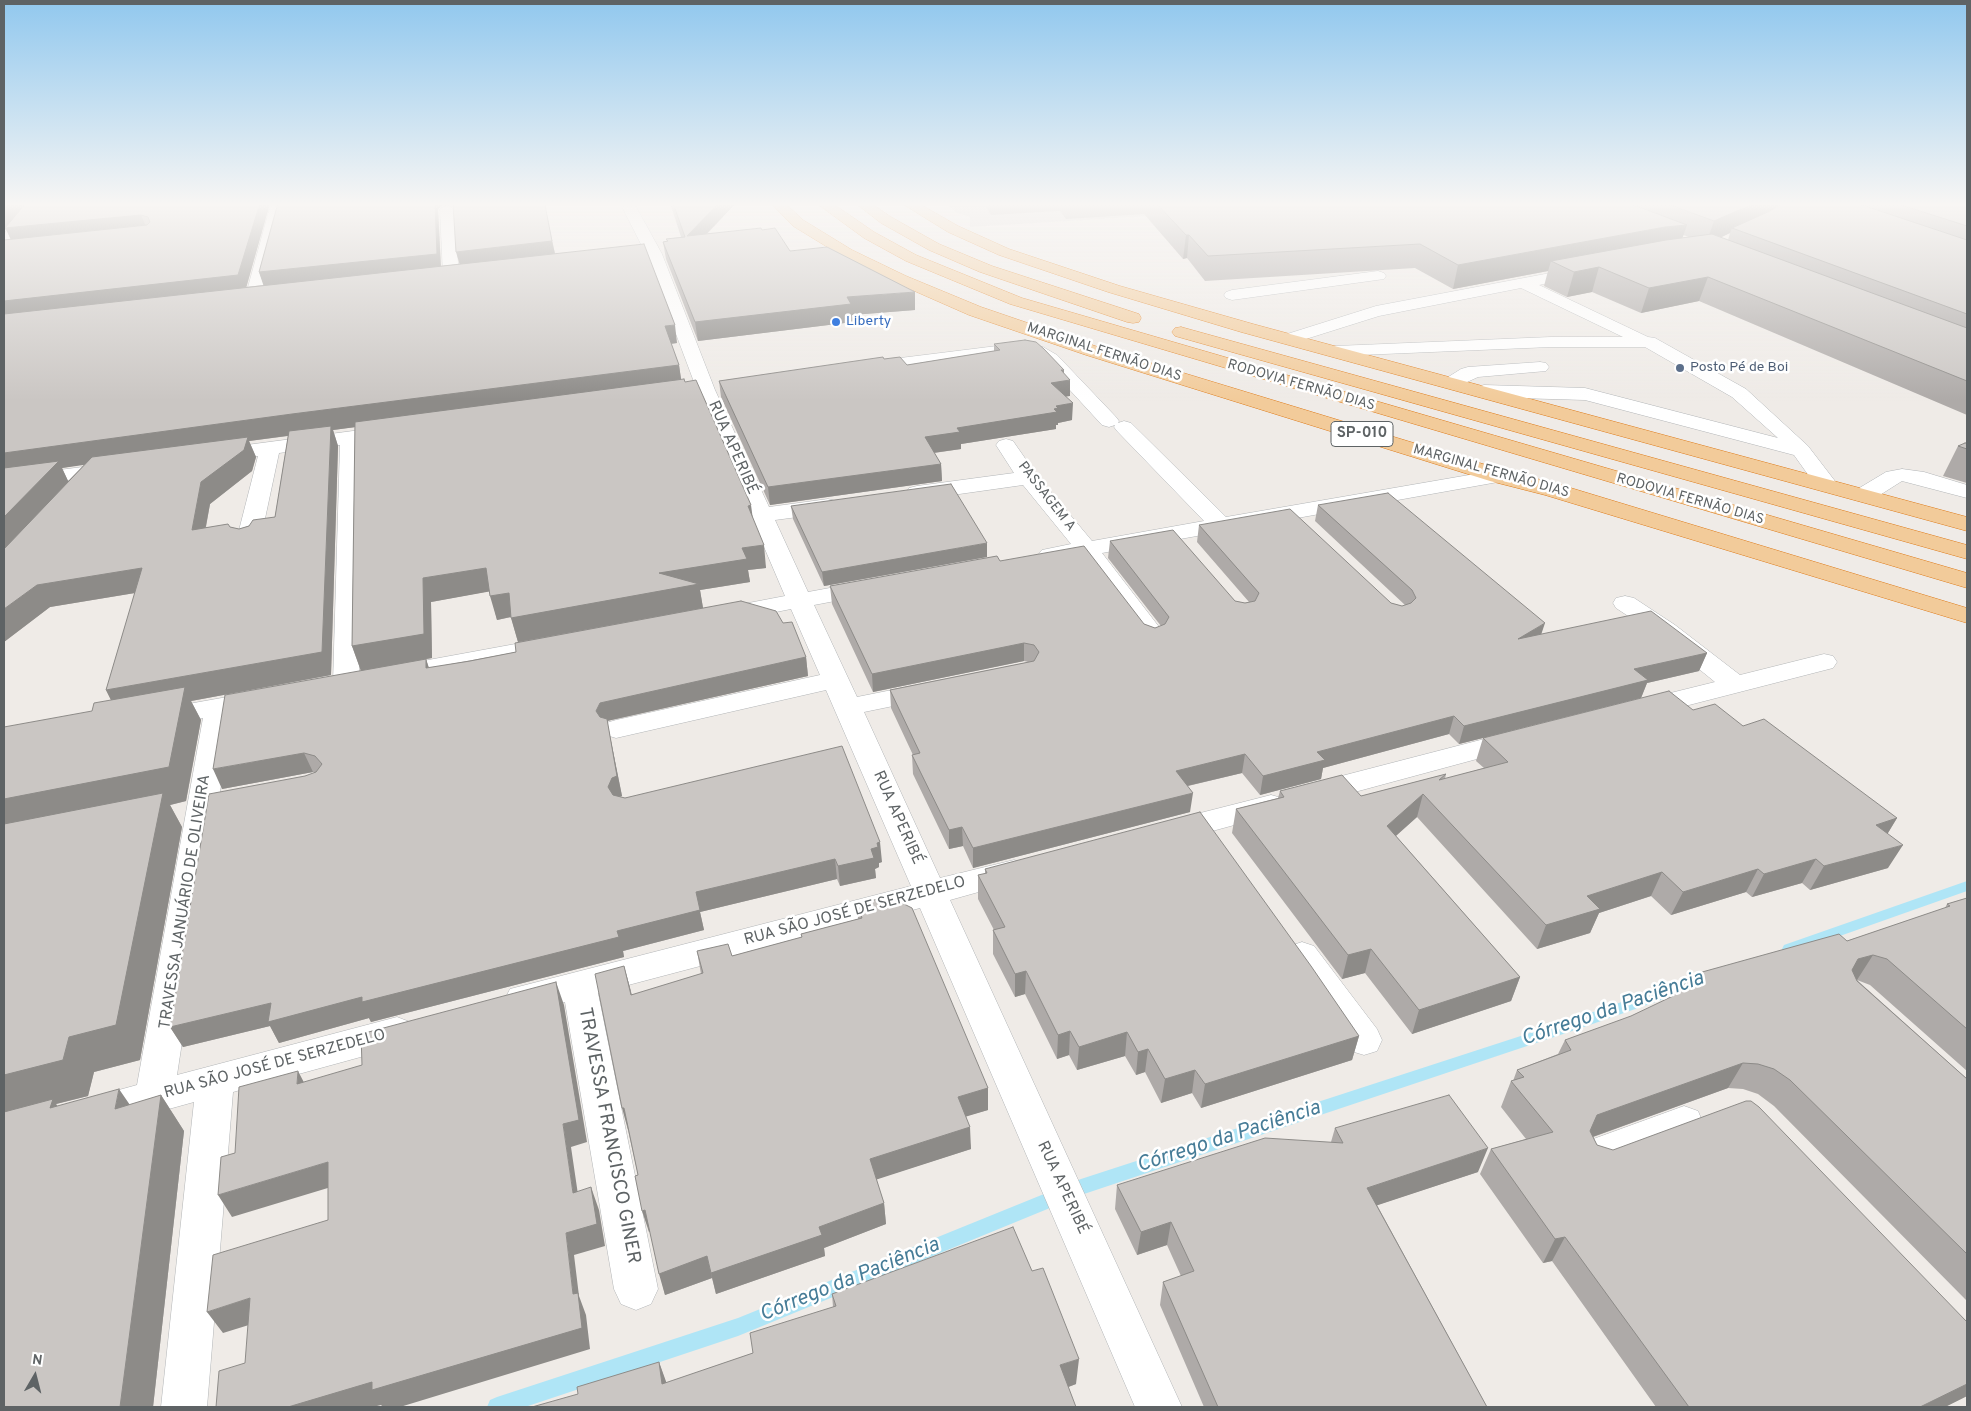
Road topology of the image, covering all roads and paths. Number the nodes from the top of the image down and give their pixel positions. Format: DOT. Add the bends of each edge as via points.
graph roads {
  1 [pos="261,269"];
  2 [pos="451,269"];
  3 [pos="650,269"];
  4 [pos="878,269"];
  5 [pos="937,269"];
  6 [pos="986,269"];
  7 [pos="1054,269"];
  8 [pos="1601,269"];
  9 [pos="470,274"];
  10 [pos="451,276"];
  11 [pos="1378,276"];
  12 [pos="431,278"];
  13 [pos="1524,284"];
  14 [pos="1232,295"];
  15 [pos="273,296"];
  16 [pos="253,298"];
  17 [pos="234,300"];
  18 [pos="1290,339"];
  19 [pos="1649,342"];
  20 [pos="1336,351"];
  21 [pos="1540,367"];
  22 [pos="852,370"];
  23 [pos="1452,383"];
  24 [pos="1484,391"];
  25 [pos="409,429"];
  26 [pos="350,437"];
  27 [pos="1006,446"];
  28 [pos="270,448"];
  29 [pos="1801,450"];
  30 [pos="202,457"];
  31 [pos="133,466"];
  32 [pos="94,471"];
  33 [pos="1498,476"];
  34 [pos="1028,478"];
  35 [pos="4,483"];
  36 [pos="1827,485"];
  37 [pos="75,492"];
  38 [pos="1963,493"];
  39 [pos="1864,495"];
  40 [pos="900,496"];
  41 [pos="851,503"];
  42 [pos="1289,513"];
  43 [pos="762,515"];
  44 [pos="1967,524"];
  45 [pos="1220,525"];
  46 [pos="1174,533"];
  47 [pos="1310,533"];
  48 [pos="248,542"];
  49 [pos="1086,548"];
  50 [pos="1967,552"];
  51 [pos="1193,555"];
  52 [pos="1028,559"];
  53 [pos="1967,581"];
  54 [pos="892,584"];
  55 [pos="800,600"];
  56 [pos="1625,602"];
  57 [pos="1967,616"];
  58 [pos="703,618"];
  59 [pos="1153,636"];
  60 [pos="568,642"];
  61 [pos="1824,662"];
  62 [pos="835,680"];
  63 [pos="1735,684"];
  64 [pos="955,685"];
  65 [pos="287,694"];
  66 [pos="219,707"];
  67 [pos="848,707"];
  68 [pos="1612,716"];
  69 [pos="141,721"];
  70 [pos="616,729"];
  71 [pos="1546,732"];
  72 [pos="866,749"];
  73 [pos="838,756"];
  74 [pos="1139,839"];
  75 [pos="1044,863"];
  76 [pos="930,892"];
  77 [pos="1285,931"];
  78 [pos="579,984"];
  79 [pos="493,1007"];
  80 [pos="426,1024"];
  81 [pos="1364,1040"];
  82 [pos="215,1080"];
  83 [pos="154,1097"];
  84 [pos="1719,1111"];
  85 [pos="61,1121"];
  86 [pos="1599,1154"];
  87 [pos="636,1289"];
  88 [pos="184,1407"];
  89 [pos="1159,1407"];
  1 -- 16 [label="street"];
  2 -- 10 [label="street"];
  3 -- 43 [label="street, RUA APERIBÉ"];
  4 -- 33 [label="highway, MARGINAL FERNÃO DIAS / SP-010" via="974,311 1092,351"];
  5 -- 53 [label="highway, RODOVIA FERNÃO DIAS / SP-010" via="1016,301 1108,330"];
  6 -- 50 [label="highway, RODOVIA FERNÃO DIAS" via="1155,324"];
  7 -- 18 [label="highway"];
  8 -- 13 [label="street"];
  9 -- 10 [label="street"];
  10 -- 12 [label="street"];
  11 -- 14 [label="street"];
  13 -- 18 [label="street" via="1376,311"];
  13 -- 19 [label="street"];
  15 -- 16 [label="street"];
  16 -- 17 [label="street"];
  18 -- 20 [label="highway"];
  19 -- 20 [label="street" via="1551,342"];
  19 -- 29 [label="street" via="1739,393"];
  20 -- 23 [label="highway"];
  21 -- 23 [label="street" via="1478,371"];
  22 -- 45 [label="street" via="987,350 1021,348 1042,352"];
  23 -- 24 [label="highway"];
  24 -- 29 [label="street" via="1585,394"];
  24 -- 36 [label="highway"];
  25 -- 26 [label="street"];
  26 -- 28 [label="street"];
  26 -- 60 [label="street" via="353,682"];
  27 -- 34 [label="street, PASSAGEM A"];
  28 -- 30 [label="street"];
  28 -- 48 [label="street"];
  29 -- 36 [label="street"];
  31 -- 32 [label="street"];
  32 -- 35 [label="street"];
  32 -- 37 [label="street"];
  33 -- 42 [label="street"];
  33 -- 57 [label="highway, MARGINAL FERNÃO DIAS / SP-010"];
  34 -- 40 [label="street"];
  34 -- 49 [label="street, PASSAGEM A"];
  36 -- 39 [label="highway"];
  38 -- 39 [label="street" via="1902,475"];
  39 -- 44 [label="highway"];
  41 -- 43 [label="street"];
  42 -- 45 [label="street"];
  42 -- 47 [label="street"];
  43 -- 55 [label="street, RUA APERIBÉ"];
  45 -- 46 [label="street"];
  46 -- 49 [label="street"];
  46 -- 51 [label="street"];
  49 -- 52 [label="street"];
  49 -- 59 [label="street, PASSAGEM A"];
  54 -- 55 [label="street"];
  55 -- 58 [label="street"];
  55 -- 62 [label="street, RUA APERIBÉ"];
  56 -- 63 [label="street"];
  61 -- 63 [label="street"];
  62 -- 67 [label="street, RUA APERIBÉ"];
  62 -- 70 [label="street"];
  63 -- 68 [label="street"];
  64 -- 67 [label="street"];
  65 -- 66 [label="street"];
  66 -- 69 [label="street"];
  66 -- 83 [label="street, TRAVESSA JANUÁRIO DE OLIVEIRA"];
  67 -- 72 [label="street, RUA APERIBÉ"];
  71 -- 74 [label="street" via="1214,834"];
  72 -- 73 [label="street"];
  72 -- 76 [label="street, RUA APERIBÉ"];
  75 -- 76 [label="street, RUA SÃO JOSÉ DE SERZEDELO"];
  76 -- 78 [label="street, RUA SÃO JOSÉ DE SERZEDELO"];
  76 -- 89 [label="street, RUA APERIBÉ"];
  77 -- 81 [label="street"];
  78 -- 79 [label="street, RUA SÃO JOSÉ DE SERZEDELO"];
  78 -- 87 [label="street, TRAVESSA FRANCISCO GINER"];
  80 -- 82 [label="street, RUA SÃO JOSÉ DE SERZEDELO"];
  82 -- 83 [label="street, RUA SÃO JOSÉ DE SERZEDELO"];
  82 -- 88 [label="street"];
  83 -- 85 [label="street, RUA SÃO JOSÉ DE SERZEDELO"];
  84 -- 86 [label="street"];
}
